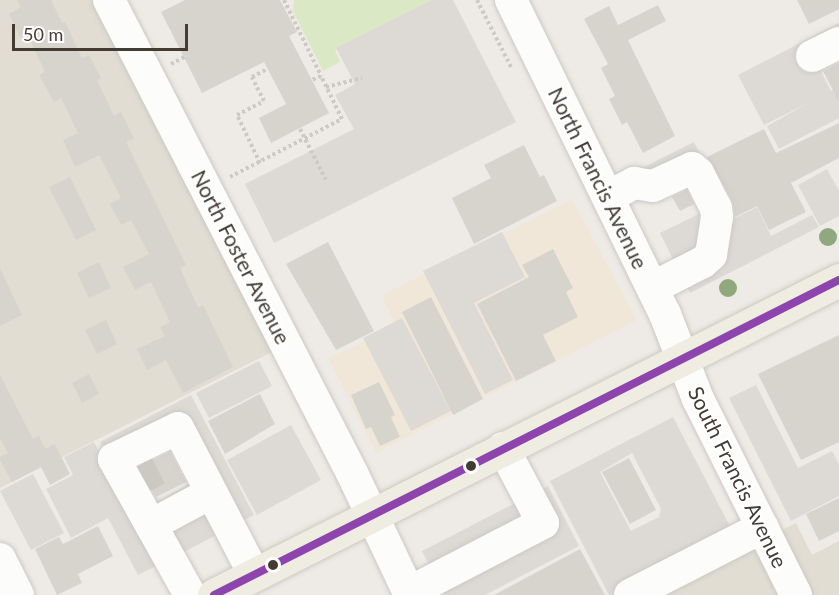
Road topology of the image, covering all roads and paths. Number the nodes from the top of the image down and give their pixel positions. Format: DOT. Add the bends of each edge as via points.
graph roads {
  1 [pos="109,0"];
  2 [pos="284,0"];
  3 [pos="511,0"];
  4 [pos="184,57"];
  5 [pos="170,65"];
  6 [pos="267,69"];
  7 [pos="321,76"];
  8 [pos="362,78"];
  9 [pos="312,80"];
  10 [pos="326,87"];
  11 [pos="300,129"];
  12 [pos="306,140"];
  13 [pos="260,163"];
  14 [pos="230,177"];
  15 [pos="326,180"];
  16 [pos="608,197"];
  17 [pos="838,281"];
  18 [pos="652,288"];
  19 [pos="682,357"];
  20 [pos="503,448"];
  21 [pos="211,493"];
  22 [pos="157,513"];
  23 [pos="371,515"];
  24 [pos="763,527"];
  25 [pos="0,559"];
  26 [pos="254,574"];
  27 [pos="409,594"];
  28 [pos="18,595"];
  29 [pos="190,595"];
  30 [pos="214,595"];
  31 [pos="630,595"];
  32 [pos="796,595"];
  1 -- 23 [label="street, North Foster Avenue"];
  2 -- 7 [label="path"];
  3 -- 16 [label="street, North Francis Avenue"];
  4 -- 5 [label="path"];
  6 -- 13 [label="path" via="252,77 264,101 237,115"];
  7 -- 9 [label="path"];
  7 -- 10 [label="path"];
  8 -- 10 [label="path"];
  10 -- 12 [label="path" via="342,119"];
  11 -- 12 [label="path"];
  12 -- 13 [label="path"];
  12 -- 15 [label="path"];
  13 -- 14 [label="path"];
  16 -- 18 [label="street, North Francis Avenue"];
  16 -- 18 [label="street" via="634,183 653,186 692,168 716,208 711,255"];
  17 -- 19 [label="main road"];
  18 -- 19 [label="street, North Francis Avenue"];
  19 -- 20 [label="main road"];
  19 -- 24 [label="street, South Francis Avenue" via="698,399"];
  20 -- 23 [label="main road"];
  20 -- 27 [label="street" via="543,523"];
  21 -- 22 [label="street"];
  21 -- 22 [label="street" via="178,428 133,457 114,459"];
  21 -- 26 [label="street"];
  22 -- 29 [label="street"];
  23 -- 26 [label="main road"];
  23 -- 27 [label="street, North Foster Avenue"];
  24 -- 31 [label="street"];
  24 -- 32 [label="street, South Francis Avenue"];
  25 -- 28 [label="street"];
  26 -- 30 [label="main road"];
}
